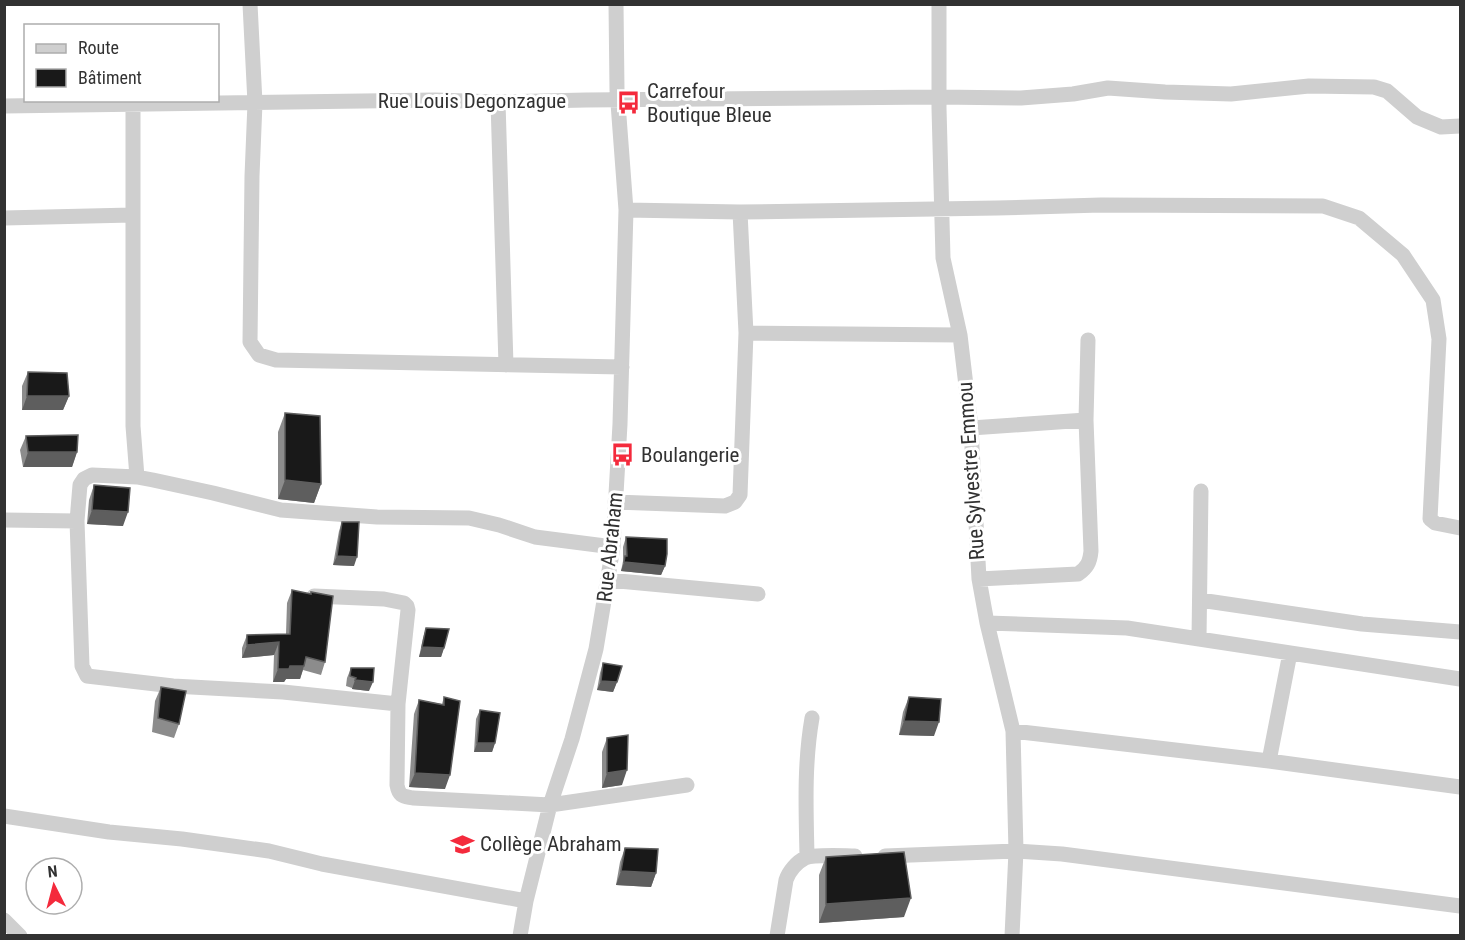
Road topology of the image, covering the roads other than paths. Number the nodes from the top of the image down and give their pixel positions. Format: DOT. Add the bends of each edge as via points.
graph roads {
  1 [pos="250,4"];
  2 [pos="616,4"];
  3 [pos="939,4"];
  4 [pos="939,97"];
  5 [pos="618,100"];
  6 [pos="498,102"];
  7 [pos="255,103"];
  8 [pos="133,105"];
  9 [pos="4,106"];
  10 [pos="1461,126"];
  11 [pos="942,209"];
  12 [pos="626,210"];
  13 [pos="740,212"];
  14 [pos="132,215"];
  15 [pos="4,218"];
  16 [pos="746,333"];
  17 [pos="960,335"];
  18 [pos="1088,340"];
  19 [pos="506,365"];
  20 [pos="622,367"];
  21 [pos="1086,420"];
  22 [pos="971,428"];
  23 [pos="137,477"];
  24 [pos="1201,491"];
  25 [pos="615,502"];
  26 [pos="4,520"];
  27 [pos="77,521"];
  28 [pos="1461,528"];
  29 [pos="613,547"];
  30 [pos="979,579"];
  31 [pos="608,580"];
  32 [pos="758,594"];
  33 [pos="314,596"];
  34 [pos="1200,600"];
  35 [pos="987,622"];
  36 [pos="1461,632"];
  37 [pos="1199,639"];
  38 [pos="1290,653"];
  39 [pos="1461,679"];
  40 [pos="398,704"];
  41 [pos="812,718"];
  42 [pos="1013,731"];
  43 [pos="1269,761"];
  44 [pos="687,785"];
  45 [pos="1461,787"];
  46 [pos="550,805"];
  47 [pos="4,816"];
  48 [pos="1016,851"];
  49 [pos="807,856"];
  50 [pos="526,901"];
  51 [pos="1461,906"];
  52 [pos="4,920"];
  53 [pos="20,936"];
  54 [pos="520,936"];
  55 [pos="777,936"];
  56 [pos="1012,936"];
  1 -- 7 [label="street"];
  2 -- 5 [label="street, Rue Abraham"];
  3 -- 4 [label="street, Rue Sylvestre Emmou"];
  4 -- 5 [label="street, Rue Louis Degonzague"];
  4 -- 10 [label="street, Rue Louis Degonzague" via="1021,98 1108,88 1231,94 1309,86 1374,87 1387,91 1417,117 1441,127"];
  4 -- 11 [label="street, Rue Sylvestre Emmou"];
  5 -- 6 [label="street, Rue Louis Degonzague"];
  5 -- 12 [label="street, Rue Abraham"];
  6 -- 7 [label="street, Rue Louis Degonzague"];
  6 -- 19 [label="street"];
  7 -- 8 [label="street, Rue Louis Degonzague"];
  7 -- 19 [label="street" via="250,342 259,355 276,360"];
  8 -- 9 [label="street, Rue Louis Degonzague"];
  8 -- 14 [label="street"];
  11 -- 13 [label="street"];
  11 -- 17 [label="street, Rue Sylvestre Emmou" via="943,258"];
  11 -- 28 [label="street" via="1323,206 1359,218 1403,255 1433,300 1439,339 1430,519 1435,524"];
  12 -- 13 [label="street"];
  12 -- 20 [label="street, Rue Abraham"];
  13 -- 16 [label="street"];
  14 -- 15 [label="street"];
  14 -- 23 [label="street" via="133,426"];
  16 -- 17 [label="street"];
  16 -- 25 [label="street" via="740,495 735,502 725,506"];
  17 -- 22 [label="street, Rue Sylvestre Emmou"];
  18 -- 21 [label="street"];
  19 -- 20 [label="street"];
  20 -- 25 [label="street, Rue Abraham"];
  21 -- 22 [label="street"];
  21 -- 30 [label="street" via="1091,551 1085,568 1078,574"];
  22 -- 30 [label="street, Rue Sylvestre Emmou"];
  23 -- 27 [label="street" via="92,475 84,479"];
  23 -- 29 [label="street" via="281,510 469,518 535,537"];
  24 -- 34 [label="street"];
  25 -- 29 [label="street, Rue Abraham"];
  26 -- 27 [label="street"];
  27 -- 40 [label="street" via="82,666 87,676"];
  29 -- 31 [label="street, Rue Abraham"];
  30 -- 35 [label="street, Rue Sylvestre Emmou"];
  31 -- 32 [label="street"];
  31 -- 46 [label="street, Rue Abraham" via="583,700"];
  33 -- 40 [label="street" via="384,599 407,606"];
  34 -- 36 [label="street" via="1362,624"];
  34 -- 37 [label="street"];
  35 -- 37 [label="street" via="1127,628"];
  35 -- 42 [label="street, Rue Sylvestre Emmou"];
  37 -- 38 [label="street"];
  38 -- 39 [label="street"];
  38 -- 43 [label="street"];
  40 -- 46 [label="street" via="397,785 402,796"];
  41 -- 49 [label="street" via="805,776"];
  42 -- 43 [label="street"];
  42 -- 48 [label="street, Rue Sylvestre Emmou"];
  43 -- 45 [label="street"];
  44 -- 46 [label="street"];
  46 -- 50 [label="street, Rue Abraham"];
  47 -- 50 [label="street" via="269,851"];
  48 -- 49 [label="street"];
  48 -- 51 [label="street" via="1117,860"];
  48 -- 56 [label="street, Rue Sylvestre Emmou"];
  49 -- 55 [label="street" via="788,874"];
  50 -- 54 [label="street, Rue Abraham"];
  52 -- 53 [label="street"];
}
